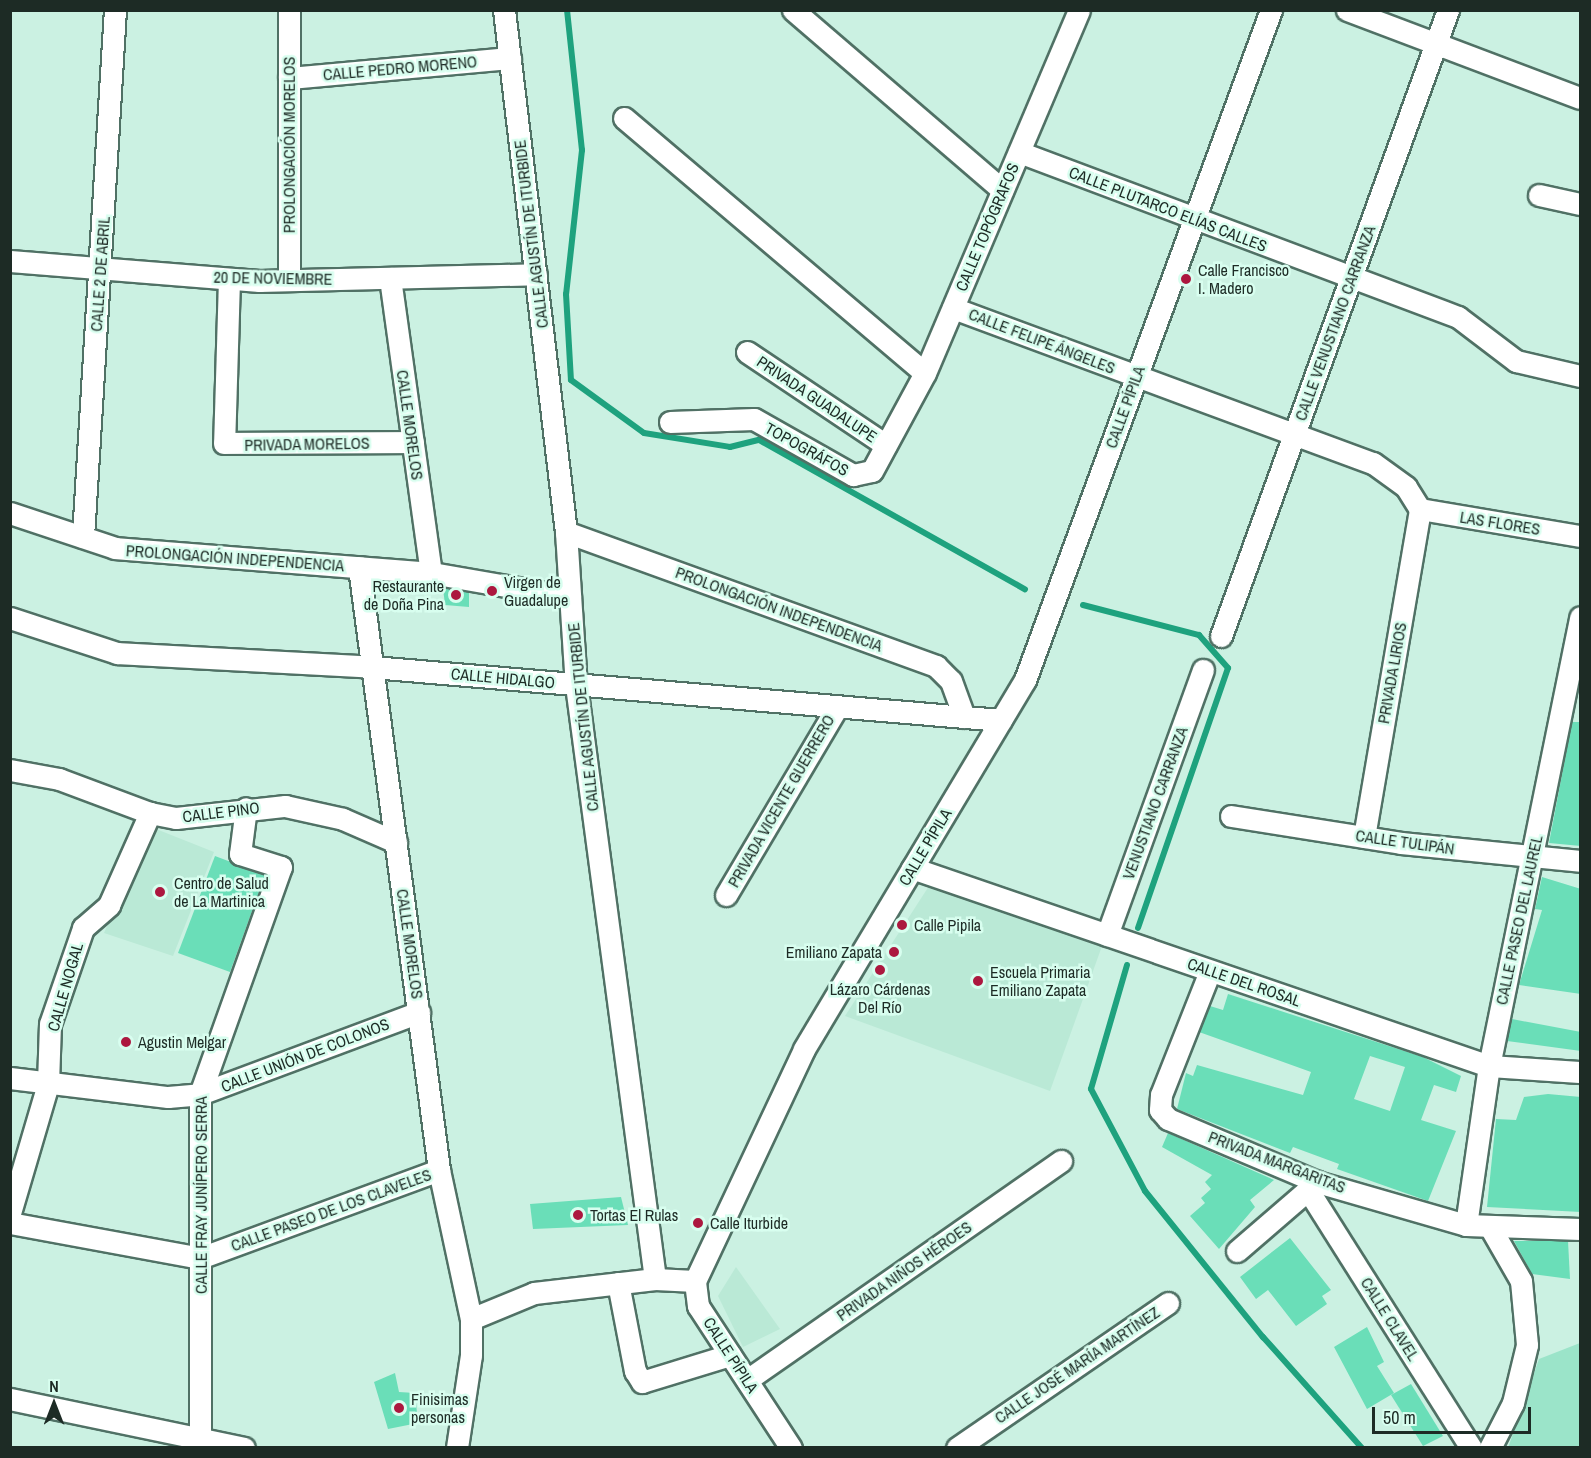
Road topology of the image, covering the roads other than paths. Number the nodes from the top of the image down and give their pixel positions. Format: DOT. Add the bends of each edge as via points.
graph roads {
  1 [pos="115,10"];
  2 [pos="290,10"];
  3 [pos="504,10"];
  4 [pos="793,10"];
  5 [pos="1079,10"];
  6 [pos="1271,10"];
  7 [pos="1347,10"];
  8 [pos="1448,10"];
  9 [pos="1436,44"];
  10 [pos="510,58"];
  11 [pos="289,78"];
  12 [pos="1581,98"];
  13 [pos="624,118"];
  14 [pos="1018,152"];
  15 [pos="1002,190"];
  16 [pos="1539,195"];
  17 [pos="1581,204"];
  18 [pos="1194,219"];
  19 [pos="10,261"];
  20 [pos="100,268"];
  21 [pos="536,274"];
  22 [pos="390,278"];
  23 [pos="229,279"];
  24 [pos="1351,279"];
  25 [pos="289,280"];
  26 [pos="952,308"];
  27 [pos="747,352"];
  28 [pos="925,373"];
  29 [pos="1581,376"];
  30 [pos="1136,377"];
  31 [pos="670,422"];
  32 [pos="1294,436"];
  33 [pos="413,442"];
  34 [pos="886,445"];
  35 [pos="872,471"];
  36 [pos="1420,509"];
  37 [pos="10,513"];
  38 [pos="566,532"];
  39 [pos="1581,536"];
  40 [pos="83,537"];
  41 [pos="359,567"];
  42 [pos="431,573"];
  43 [pos="570,597"];
  44 [pos="1581,617"];
  45 [pos="10,618"];
  46 [pos="1221,636"];
  47 [pos="372,667"];
  48 [pos="1203,670"];
  49 [pos="576,685"];
  50 [pos="1572,702"];
  51 [pos="837,707"];
  52 [pos="964,717"];
  53 [pos="1001,720"];
  54 [pos="10,770"];
  55 [pos="246,808"];
  56 [pos="150,813"];
  57 [pos="1231,816"];
  58 [pos="1364,837"];
  59 [pos="396,842"];
  60 [pos="1532,857"];
  61 [pos="1581,861"];
  62 [pos="912,868"];
  63 [pos="726,895"];
  64 [pos="1107,935"];
  65 [pos="1210,971"];
  66 [pos="419,1012"];
  67 [pos="1489,1066"];
  68 [pos="1581,1072"];
  69 [pos="10,1078"];
  70 [pos="48,1084"];
  71 [pos="200,1094"];
  72 [pos="1061,1161"];
  73 [pos="440,1170"];
  74 [pos="1313,1186"];
  75 [pos="10,1213"];
  76 [pos="10,1224"];
  77 [pos="1466,1225"];
  78 [pos="1490,1227"];
  79 [pos="1581,1229"];
  80 [pos="1237,1251"];
  81 [pos="200,1258"];
  82 [pos="655,1279"];
  83 [pos="695,1281"];
  84 [pos="618,1283"];
  85 [pos="1168,1303"];
  86 [pos="471,1319"];
  87 [pos="730,1355"];
  88 [pos="747,1380"];
  89 [pos="10,1399"];
  90 [pos="200,1442"];
  91 [pos="457,1447"];
  92 [pos="244,1448"];
  93 [pos="451,1448"];
  94 [pos="791,1448"];
  95 [pos="957,1448"];
  96 [pos="1471,1448"];
  97 [pos="1490,1448"];
  1 -- 20 [label="street, CALLE 2 DE ABRIL"];
  2 -- 11 [label="street, PROLONGACIÓN MORELOS"];
  3 -- 10 [label="street, CALLE AGUSTÍN DE ITURBIDE"];
  4 -- 15 [label="street"];
  5 -- 14 [label="street, CALLE TOPÓGRAFOS"];
  6 -- 18 [label="street"];
  7 -- 9 [label="street"];
  8 -- 9 [label="street, CALLE VENUSTIANO CARRANZA"];
  9 -- 12 [label="street"];
  9 -- 24 [label="street, CALLE VENUSTIANO CARRANZA"];
  10 -- 11 [label="street, CALLE PEDRO MORENO"];
  10 -- 21 [label="street, CALLE AGUSTÍN DE ITURBIDE"];
  11 -- 25 [label="street, PROLONGACIÓN MORELOS"];
  13 -- 28 [label="street"];
  14 -- 15 [label="street, CALLE TOPÓGRAFOS"];
  14 -- 18 [label="street, CALLE PLUTARCO ELÍAS CALLES"];
  15 -- 26 [label="street, CALLE TOPÓGRAFOS"];
  16 -- 17 [label="street"];
  18 -- 24 [label="street, CALLE PLUTARCO ELÍAS CALLES"];
  18 -- 30 [label="street, CALLE PÍPILA"];
  19 -- 20 [label="street, 20 DE NOVIEMBRE"];
  20 -- 23 [label="street, 20 DE NOVIEMBRE"];
  20 -- 40 [label="street, CALLE 2 DE ABRIL"];
  21 -- 22 [label="street, 20 DE NOVIEMBRE"];
  21 -- 38 [label="street, CALLE AGUSTÍN DE ITURBIDE"];
  22 -- 25 [label="street, 20 DE NOVIEMBRE"];
  22 -- 33 [label="street, CALLE MORELOS"];
  23 -- 25 [label="street, 20 DE NOVIEMBRE"];
  23 -- 33 [label="street, PRIVADA MORELOS" via="224,443"];
  24 -- 29 [label="street, CALLE PLUTARCO ELÍAS CALLES" via="1458,317 1516,361"];
  24 -- 32 [label="street, CALLE VENUSTIANO CARRANZA"];
  26 -- 28 [label="street, CALLE TOPÓGRAFOS"];
  26 -- 30 [label="street, CALLE FELIPE ÁNGELES"];
  27 -- 34 [label="street, PRIVADA GUADALUPE"];
  28 -- 34 [label="street, CALLE TOPÓGRAFOS"];
  30 -- 32 [label="street, CALLE FELIPE ÁNGELES"];
  30 -- 53 [label="street, CALLE PÍPILA" via="1025,680"];
  31 -- 35 [label="street, TOPOGRÁFOS" via="754,419 853,475"];
  32 -- 36 [label="street, CALLE FELIPE ÁNGELES" via="1373,464 1406,487"];
  32 -- 46 [label="street, CALLE VENUSTIANO CARRANZA"];
  33 -- 42 [label="street, CALLE MORELOS"];
  34 -- 35 [label="street, CALLE TOPÓGRAFOS"];
  36 -- 39 [label="street, LAS FLORES"];
  36 -- 58 [label="street, PRIVADA LIRIOS"];
  37 -- 40 [label="street, PROLONGACIÓN INDEPENDENCIA"];
  38 -- 43 [label="street, CALLE AGUSTÍN DE ITURBIDE"];
  38 -- 52 [label="street, PROLONGACIÓN INDEPENDENCIA" via="936,666 951,681"];
  40 -- 41 [label="street, PROLONGACIÓN INDEPENDENCIA" via="115,548"];
  41 -- 42 [label="street, PROLONGACIÓN INDEPENDENCIA"];
  41 -- 47 [label="street, CALLE MORELOS"];
  42 -- 43 [label="street, PROLONGACIÓN INDEPENDENCIA"];
  43 -- 49 [label="street, CALLE AGUSTÍN DE ITURBIDE"];
  44 -- 50 [label="street, CALLE PASEO DEL LAUREL"];
  45 -- 47 [label="street, CALLE HIDALGO" via="117,653"];
  47 -- 49 [label="street, CALLE HIDALGO"];
  47 -- 59 [label="street, CALLE MORELOS"];
  48 -- 64 [label="street, VENUSTIANO CARRANZA"];
  49 -- 51 [label="street, CALLE HIDALGO"];
  49 -- 82 [label="street, CALLE AGUSTÍN DE ITURBIDE"];
  50 -- 60 [label="street, CALLE PASEO DEL LAUREL"];
  51 -- 52 [label="street, CALLE HIDALGO"];
  51 -- 63 [label="street, PRIVADA VICENTE GUERRERO"];
  52 -- 53 [label="street, CALLE HIDALGO"];
  53 -- 62 [label="street, CALLE PÍPILA"];
  54 -- 56 [label="street, CALLE PINO" via="59,779"];
  55 -- 56 [label="street, CALLE PINO" via="176,818"];
  55 -- 59 [label="street, CALLE PINO" via="285,806 344,819"];
  55 -- 71 [label="street, CALLE FRAY JUNÍPERO SERRA" via="240,854 281,867"];
  56 -- 70 [label="street, CALLE NOGAL" via="109,905 83,928 50,1024"];
  57 -- 58 [label="street, CALLE TULIPÁN"];
  58 -- 60 [label="street, CALLE TULIPÁN"];
  59 -- 66 [label="street, CALLE MORELOS"];
  60 -- 61 [label="street, CALLE TULIPÁN"];
  60 -- 67 [label="street, CALLE PASEO DEL LAUREL"];
  62 -- 64 [label="street, CALLE DEL ROSAL"];
  62 -- 83 [label="street, CALLE PÍPILA" via="804,1049"];
  64 -- 65 [label="street, CALLE DEL ROSAL"];
  65 -- 67 [label="street, CALLE DEL ROSAL"];
  65 -- 74 [label="street, PRIVADA MARGARITAS" via="1161,1095 1160,1110 1168,1119"];
  66 -- 71 [label="street, CALLE UNIÓN DE COLONOS"];
  66 -- 73 [label="street, CALLE MORELOS"];
  67 -- 68 [label="street, CALLE DEL ROSAL"];
  67 -- 77 [label="street, CALLE PASEO DEL LAUREL"];
  69 -- 70 [label="street, CALLE UNIÓN DE COLONOS"];
  70 -- 71 [label="street, CALLE UNIÓN DE COLONOS" via="168,1097"];
  70 -- 75 [label="street, CALLE NOGAL"];
  71 -- 81 [label="street, CALLE FRAY JUNÍPERO SERRA"];
  72 -- 88 [label="street, PRIVADA NIÑOS HÉROES"];
  73 -- 81 [label="street, CALLE PASEO DE LOS CLAVELES"];
  73 -- 86 [label="street, CALLE MORELOS"];
  74 -- 77 [label="street, PRIVADA MARGARITAS"];
  74 -- 80 [label="street"];
  74 -- 96 [label="street, CALLE CLAVEL"];
  76 -- 81 [label="street"];
  77 -- 78 [label="street, PRIVADA MARGARITAS"];
  78 -- 79 [label="street, PRIVADA MARGARITAS"];
  78 -- 97 [label="street" via="1521,1281 1527,1345 1513,1403"];
  81 -- 90 [label="street, CALLE FRAY JUNÍPERO SERRA"];
  82 -- 83 [label="street"];
  82 -- 84 [label="street"];
  83 -- 87 [label="street, CALLE PÍPILA" via="699,1306"];
  84 -- 86 [label="street" via="534,1293"];
  84 -- 87 [label="street" via="635,1371 642,1382"];
  85 -- 95 [label="street, CALLE JOSÉ MARÍA MARTÍNEZ"];
  86 -- 91 [label="street, CALLE MORELOS" via="471,1354"];
  87 -- 88 [label="street, CALLE PÍPILA"];
  88 -- 94 [label="street, CALLE PÍPILA"];
  89 -- 90 [label="street"];
  90 -- 92 [label="street"];
  91 -- 93 [label="street"];
}
